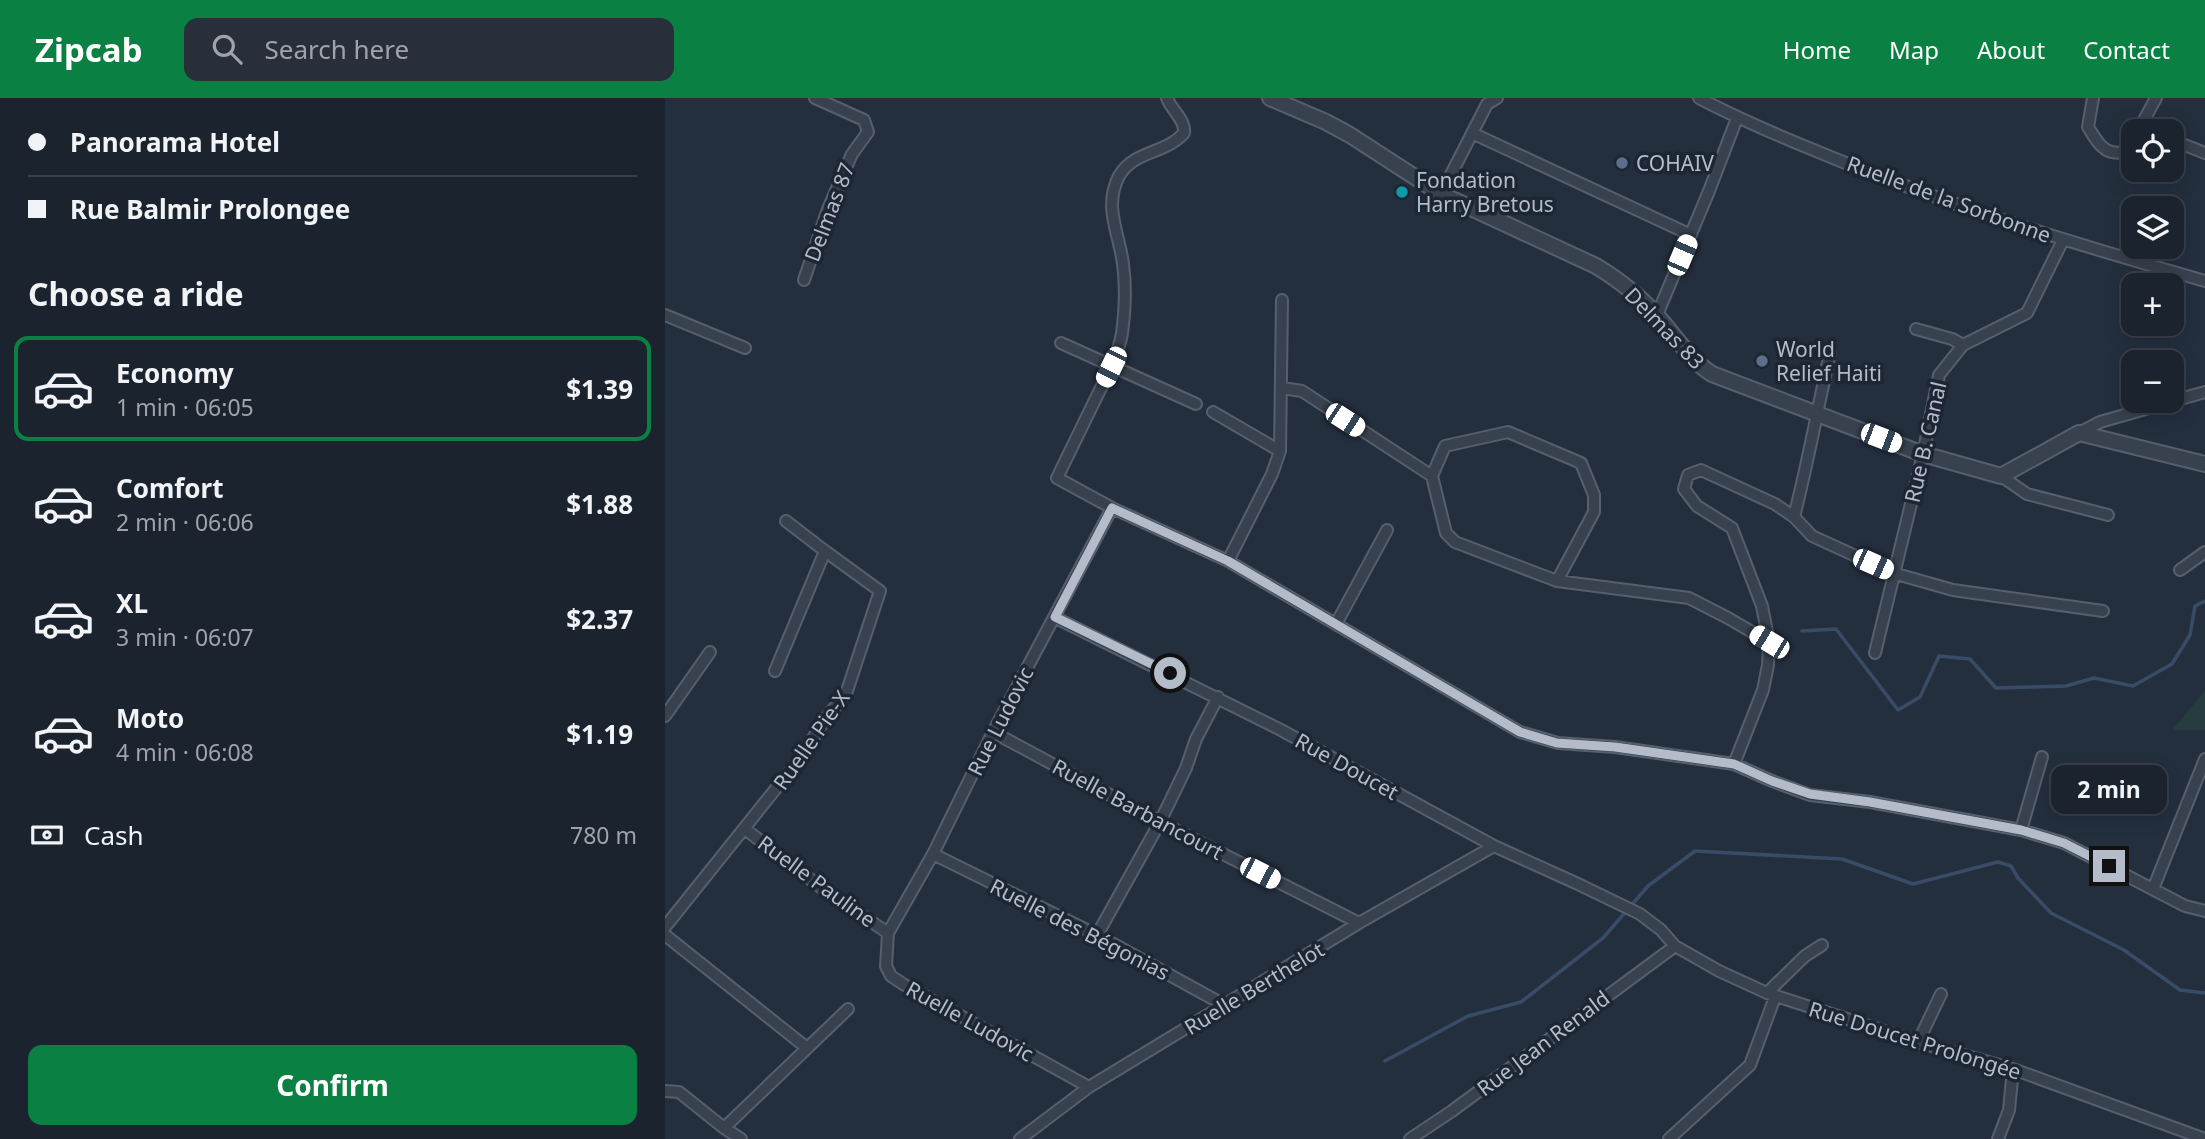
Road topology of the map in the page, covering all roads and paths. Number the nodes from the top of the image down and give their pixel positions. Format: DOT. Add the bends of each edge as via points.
graph roads {
  1 [pos="815,98"];
  2 [pos="1167,98"];
  3 [pos="1270,98"];
  4 [pos="1497,98"];
  5 [pos="1699,98"];
  6 [pos="2093,98"];
  7 [pos="2156,98"];
  8 [pos="1738,118"];
  9 [pos="2145,119"];
  10 [pos="1472,133"];
  11 [pos="2184,145"];
  12 [pos="2205,153"];
  13 [pos="2121,154"];
  14 [pos="1441,194"];
  15 [pos="1691,235"];
  16 [pos="2063,240"];
  17 [pos="804,280"];
  18 [pos="2205,281"];
  19 [pos="1282,300"];
  20 [pos="665,315"];
  21 [pos="1657,315"];
  22 [pos="1916,330"];
  23 [pos="1061,343"];
  24 [pos="1963,345"];
  25 [pos="745,348"];
  26 [pos="1830,353"];
  27 [pos="1111,367"];
  28 [pos="1282,387"];
  29 [pos="2205,392"];
  30 [pos="1196,404"];
  31 [pos="1213,412"];
  32 [pos="1816,412"];
  33 [pos="2079,433"];
  34 [pos="1280,451"];
  35 [pos="1923,454"];
  36 [pos="2205,464"];
  37 [pos="1432,476"];
  38 [pos="2001,476"];
  39 [pos="1112,508"];
  40 [pos="2108,515"];
  41 [pos="1794,517"];
  42 [pos="786,521"];
  43 [pos="1387,530"];
  44 [pos="825,551"];
  45 [pos="2205,552"];
  46 [pos="1228,561"];
  47 [pos="2180,570"];
  48 [pos="1893,573"];
  49 [pos="1557,580"];
  50 [pos="2103,611"];
  51 [pos="1055,617"];
  52 [pos="1336,624"];
  53 [pos="1769,642"];
  54 [pos="710,652"];
  55 [pos="1875,653"];
  56 [pos="775,671"];
  57 [pos="1218,697"];
  58 [pos="665,716"];
  59 [pos="993,732"];
  60 [pos="2042,757"];
  61 [pos="2205,759"];
  62 [pos="1734,764"];
  63 [pos="1160,822"];
  64 [pos="745,829"];
  65 [pos="2021,830"];
  66 [pos="1494,846"];
  67 [pos="933,854"];
  68 [pos="2153,889"];
  69 [pos="2205,911"];
  70 [pos="1640,914"];
  71 [pos="1359,923"];
  72 [pos="665,927"];
  73 [pos="888,933"];
  74 [pos="1097,934"];
  75 [pos="665,935"];
  76 [pos="1822,944"];
  77 [pos="1675,946"];
  78 [pos="1941,994"];
  79 [pos="1771,995"];
  80 [pos="1226,1006"];
  81 [pos="848,1009"];
  82 [pos="1918,1042"];
  83 [pos="807,1048"];
  84 [pos="2013,1069"];
  85 [pos="1089,1087"];
  86 [pos="665,1091"];
  87 [pos="724,1128"];
  88 [pos="741,1139"];
  89 [pos="1020,1139"];
  90 [pos="1410,1139"];
  91 [pos="1669,1139"];
  92 [pos="1998,1139"];
  93 [pos="2205,1139"];
  1 -- 17 [label="street, Delmas 87" via="863,120 868,132 852,154 828,209"];
  2 -- 27 [label="street" via="1184,133 1132,161 1112,192 1110,208 1125,285 1122,333"];
  3 -- 14 [label="street, Delmas 83" via="1350,135"];
  4 -- 10 [label="street" via="1487,104"];
  5 -- 8 [label="street, Ruelle de la Sorbonne"];
  6 -- 13 [label="street" via="2088,127 2100,148"];
  7 -- 9 [label="street"];
  8 -- 15 [label="street"];
  8 -- 16 [label="street, Ruelle de la Sorbonne" via="1879,177"];
  10 -- 14 [label="street"];
  10 -- 15 [label="street"];
  11 -- 12 [label="street"];
  14 -- 21 [label="street, Delmas 83" via="1596,266"];
  15 -- 21 [label="street"];
  16 -- 18 [label="street, Ruelle de la Sorbonne"];
  16 -- 24 [label="street, Rue B. Canal" via="2027,313"];
  19 -- 28 [label="street"];
  20 -- 25 [label="street"];
  21 -- 32 [label="street, Delmas 83" via="1702,368"];
  22 -- 24 [label="street"];
  23 -- 27 [label="street"];
  24 -- 35 [label="street, Rue B. Canal" via="1939,375"];
  26 -- 32 [label="street"];
  27 -- 30 [label="street"];
  27 -- 39 [label="street" via="1057,478"];
  28 -- 34 [label="street"];
  28 -- 37 [label="street" via="1302,391"];
  29 -- 33 [label="street" via="2100,422"];
  31 -- 34 [label="street"];
  32 -- 35 [label="street, Delmas 83"];
  32 -- 41 [label="street"];
  33 -- 36 [label="street"];
  33 -- 38 [label="street"];
  34 -- 46 [label="street"];
  35 -- 38 [label="street, Delmas 83"];
  35 -- 48 [label="street, Rue B. Canal"];
  37 -- 49 [label="street" via="1446,533 1455,542"];
  37 -- 49 [label="street" via="1445,446 1508,432 1581,463 1594,495 1594,512"];
  38 -- 40 [label="street" via="2027,494"];
  39 -- 46 [label="street"];
  39 -- 51 [label="street, Rue Ludovic"];
  41 -- 48 [label="street" via="1812,536"];
  41 -- 53 [label="street" via="1701,470 1688,475 1684,489 1697,506 1732,528 1759,597"];
  42 -- 44 [label="street"];
  43 -- 52 [label="street"];
  44 -- 56 [label="street"];
  44 -- 64 [label="street, Ruelle Pie-X" via="877,587 880,595 846,694"];
  45 -- 47 [label="street"];
  46 -- 52 [label="street"];
  48 -- 50 [label="street" via="1952,590"];
  48 -- 55 [label="street, Rue B. Canal"];
  49 -- 53 [label="street" via="1689,598"];
  51 -- 57 [label="street, Rue Doucet"];
  51 -- 59 [label="street, Rue Ludovic"];
  52 -- 62 [label="street" via="1520,732 1557,743"];
  53 -- 62 [label="street" via="1763,690"];
  54 -- 58 [label="street"];
  57 -- 63 [label="street"];
  57 -- 66 [label="street, Rue Doucet"];
  59 -- 63 [label="street, Ruelle Barbancourt"];
  59 -- 67 [label="street, Rue Ludovic"];
  60 -- 65 [label="street"];
  61 -- 68 [label="street"];
  62 -- 65 [label="street" via="1810,794"];
  63 -- 71 [label="street, Ruelle Barbancourt"];
  63 -- 74 [label="street"];
  64 -- 72 [label="street, Ruelle Pie-X"];
  64 -- 73 [label="street, Ruelle Pauline"];
  65 -- 68 [label="street" via="2064,843"];
  66 -- 70 [label="street, Rue Doucet"];
  66 -- 71 [label="street, Ruelle Berthelot"];
  67 -- 73 [label="street, Rue Ludovic"];
  67 -- 74 [label="street, Ruelle des Bégonias"];
  68 -- 69 [label="street"];
  70 -- 77 [label="street, Rue Doucet Prolongée"];
  71 -- 80 [label="street, Ruelle Berthelot"];
  73 -- 85 [label="street, Ruelle Ludovic" via="885,959 891,976"];
  74 -- 80 [label="street, Ruelle des Bégonias"];
  75 -- 83 [label="street"];
  76 -- 79 [label="street" via="1805,956"];
  77 -- 79 [label="street, Rue Doucet Prolongée"];
  77 -- 90 [label="street, Rue Jean Renald"];
  78 -- 82 [label="street"];
  79 -- 82 [label="street, Rue Doucet Prolongée"];
  79 -- 91 [label="street" via="1751,1065"];
  80 -- 85 [label="street, Ruelle Berthelot"];
  81 -- 83 [label="street"];
  82 -- 84 [label="street, Rue Doucet Prolongée"];
  83 -- 87 [label="street"];
  84 -- 92 [label="street" via="2009,1110"];
  84 -- 93 [label="street, Rue Doucet Prolongée"];
  85 -- 89 [label="street, Ruelle Berthelot"];
  86 -- 87 [label="street" via="679,1092"];
  87 -- 88 [label="street"];
}
